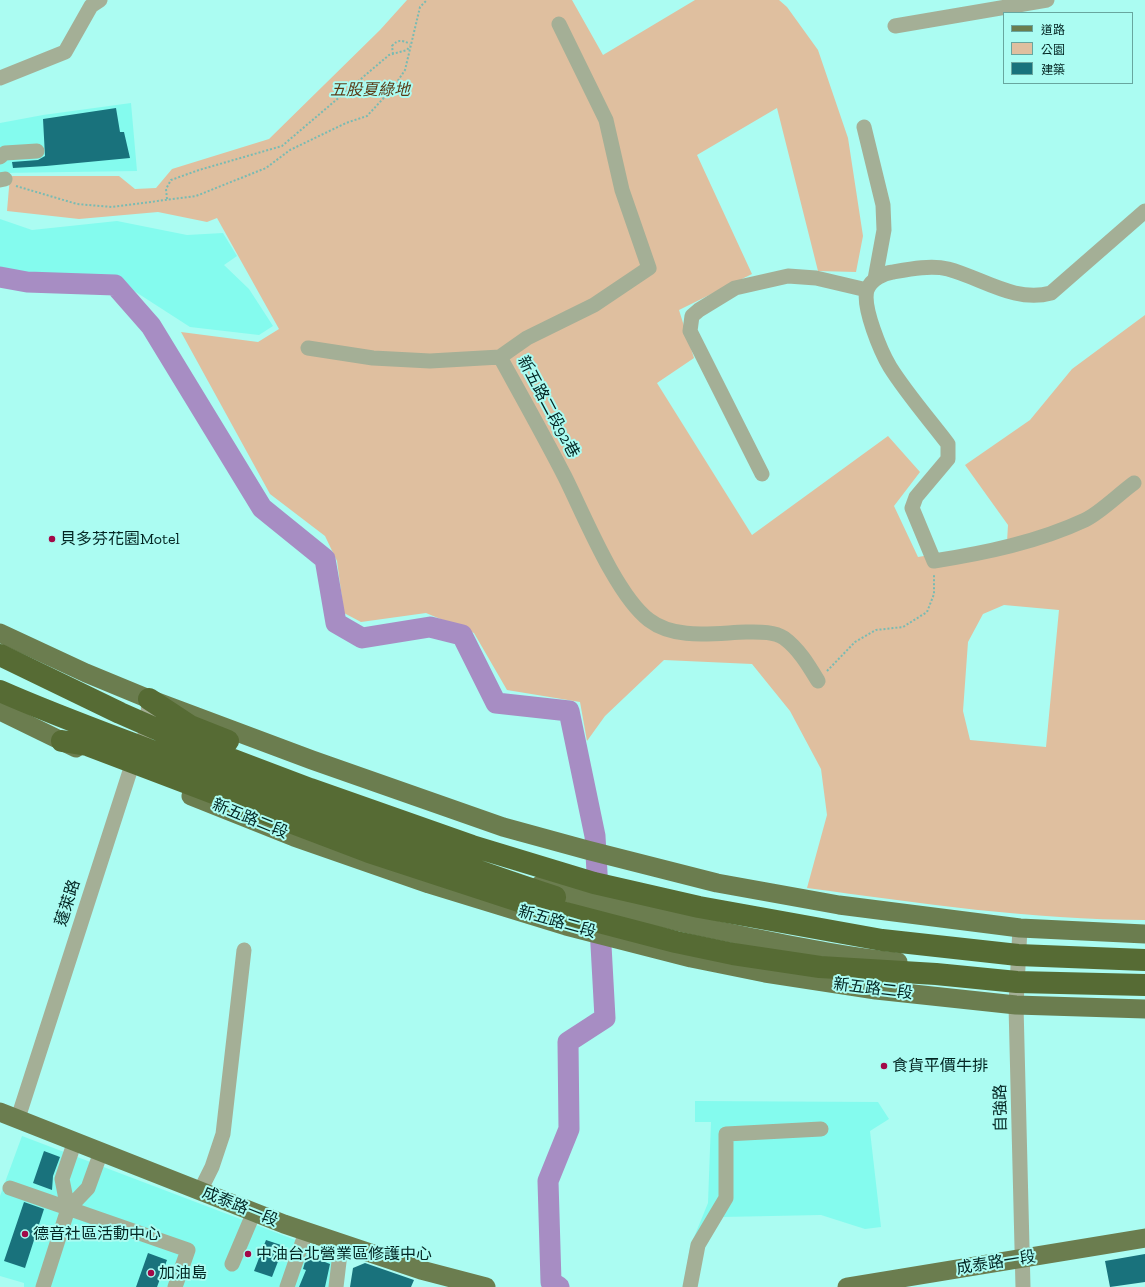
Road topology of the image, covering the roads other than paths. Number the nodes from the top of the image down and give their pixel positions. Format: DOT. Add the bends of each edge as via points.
graph roads {
  1 [pos="100,0"];
  2 [pos="1047,0"];
  3 [pos="559,24"];
  4 [pos="895,26"];
  5 [pos="0,78"];
  6 [pos="864,127"];
  7 [pos="37,151"];
  8 [pos="0,157"];
  9 [pos="1145,211"];
  10 [pos="871,284"];
  11 [pos="308,348"];
  12 [pos="500,357"];
  13 [pos="762,474"];
  14 [pos="1134,483"];
  15 [pos="0,633"];
  16 [pos="0,655"];
  17 [pos="0,666"];
  18 [pos="818,681"];
  19 [pos="0,682"];
  20 [pos="0,691"];
  21 [pos="48,695"];
  22 [pos="149,699"];
  23 [pos="0,711"];
  24 [pos="144,737"];
  25 [pos="62,741"];
  26 [pos="132,767"];
  27 [pos="1020,928"];
  28 [pos="717,930"];
  29 [pos="1145,934"];
  30 [pos="936,947"];
  31 [pos="244,950"];
  32 [pos="1145,960"];
  33 [pos="1145,964"];
  34 [pos="1018,967"];
  35 [pos="936,974"];
  36 [pos="1145,979"];
  37 [pos="842,985"];
  38 [pos="1145,985"];
  39 [pos="1016,1005"];
  40 [pos="1145,1009"];
  41 [pos="0,1112"];
  42 [pos="18,1118"];
  43 [pos="821,1129"];
  44 [pos="75,1141"];
  45 [pos="101,1152"];
  46 [pos="10,1188"];
  47 [pos="200,1191"];
  48 [pos="68,1209"];
  49 [pos="254,1212"];
  50 [pos="306,1232"];
  51 [pos="1145,1238"];
  52 [pos="341,1245"];
  53 [pos="1022,1259"];
  54 [pos="232,1264"];
  55 [pos="925,1281"];
  56 [pos="43,1287"];
  57 [pos="175,1287"];
  58 [pos="287,1287"];
  59 [pos="336,1287"];
  60 [pos="486,1287"];
  61 [pos="690,1287"];
  62 [pos="847,1287"];
  63 [pos="1023,1287"];
  1 -- 5 [label="street" via="91,6 65,52"];
  2 -- 4 [label="street"];
  3 -- 12 [label="street, 新五路二段92巷" via="606,120 622,190 649,268 594,305 527,338"];
  6 -- 10 [label="street" via="883,205 884,230"];
  7 -- 8 [label="street" via="5,154"];
  9 -- 10 [label="street" via="1051,293 1038,297 1020,295 946,268 897,271"];
  10 -- 13 [label="street" via="788,276 735,288 692,316 690,331"];
  10 -- 14 [label="street" via="866,303 878,346 890,368 948,444 948,459 916,497 912,508 934,561 978,554 1028,541 1086,520"];
  11 -- 12 [label="street" via="373,358 430,360"];
  12 -- 18 [label="street, 新五路二段92巷" via="610,567 635,606 649,620 667,630 697,633 763,632 783,638 804,659"];
  15 -- 22 [label="main road"];
  16 -- 30 [label="highway" via="186,742 472,846 594,883 700,907 882,940"];
  17 -- 21 [label="main road, 新五路二段"];
  19 -- 21 [label="main road, 新五路二段"];
  20 -- 35 [label="highway" via="44,710 353,826 590,908 677,931 822,958"];
  21 -- 24 [label="main road, 新五路二段"];
  22 -- 24 [label="street, 蓬萊路"];
  22 -- 27 [label="main road" via="427,802 503,827 587,850 717,883 831,904"];
  22 -- 30 [label="highway" via="190,726 470,833 560,859 831,925"];
  23 -- 25 [label="main road"];
  24 -- 26 [label="street, 蓬萊路"];
  24 -- 28 [label="main road, 新五路二段" via="467,863 624,910"];
  24 -- 34 [label="main road, 新五路二段" via="406,829 593,888 720,918 881,947"];
  25 -- 26 [label="highway" via="87,745"];
  26 -- 35 [label="highway" via="369,852 519,901 676,942 733,954 820,967"];
  26 -- 37 [label="main road, 新五路二段" via="294,837 429,884 566,926 691,958"];
  26 -- 42 [label="street, 蓬萊路"];
  27 -- 29 [label="main road"];
  27 -- 34 [label="street, 自強路"];
  28 -- 34 [label="main road, 新五路二段" via="823,952 879,960"];
  28 -- 37 [label="main road"];
  30 -- 32 [label="highway"];
  31 -- 47 [label="street" via="223,1134"];
  33 -- 34 [label="main road, 新五路二段"];
  34 -- 36 [label="main road, 新五路二段"];
  34 -- 39 [label="street, 自強路"];
  35 -- 38 [label="highway" via="1017,982"];
  37 -- 39 [label="main road, 新五路二段"];
  39 -- 40 [label="main road, 新五路二段"];
  39 -- 53 [label="street, 自強路"];
  41 -- 42 [label="main road, 成泰路一段"];
  42 -- 44 [label="main road, 成泰路一段"];
  43 -- 61 [label="street" via="726,1134 726,1198 698,1245"];
  44 -- 45 [label="main road, 成泰路一段"];
  44 -- 48 [label="street" via="62,1179"];
  45 -- 47 [label="main road, 成泰路一段"];
  45 -- 48 [label="street" via="88,1188"];
  46 -- 48 [label="street"];
  47 -- 49 [label="main road, 成泰路一段"];
  48 -- 56 [label="street"];
  48 -- 57 [label="street" via="188,1250"];
  49 -- 50 [label="main road, 成泰路一段"];
  49 -- 54 [label="street"];
  50 -- 52 [label="main road, 成泰路一段"];
  50 -- 58 [label="street"];
  51 -- 53 [label="main road, 成泰路一段"];
  52 -- 59 [label="street"];
  52 -- 60 [label="main road, 成泰路一段"];
  53 -- 55 [label="main road, 成泰路一段"];
  53 -- 63 [label="street, 自強路"];
  55 -- 62 [label="main road, 成泰路一段"];
}
